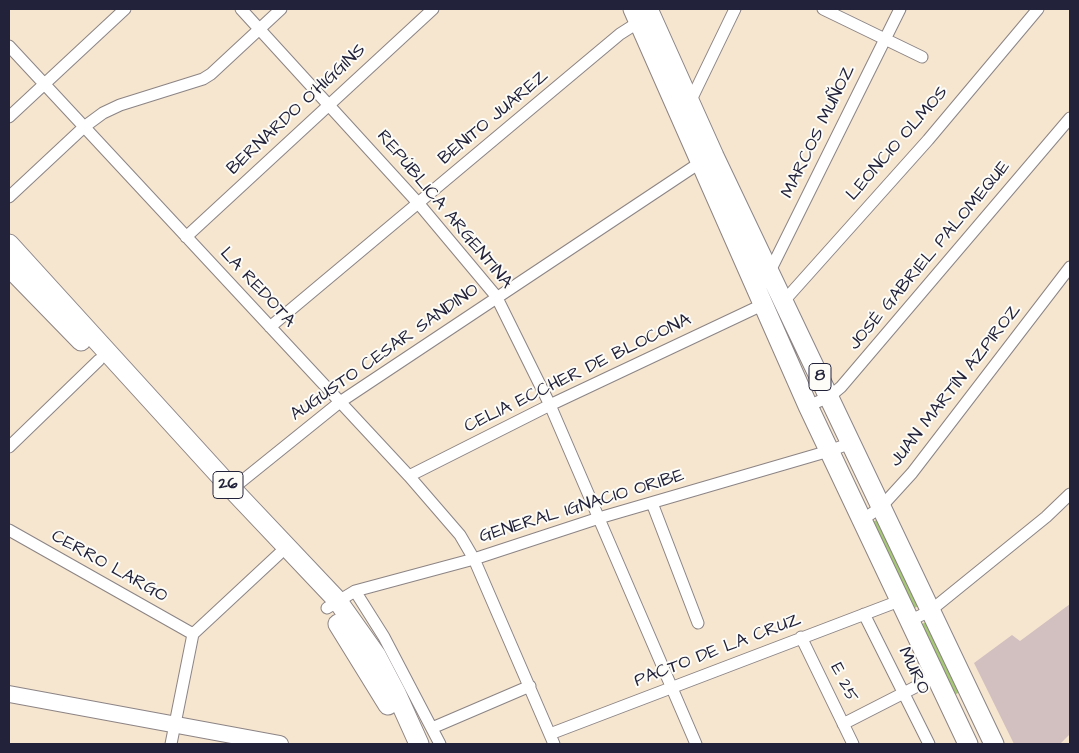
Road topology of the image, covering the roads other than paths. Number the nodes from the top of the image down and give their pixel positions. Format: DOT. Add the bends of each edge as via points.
graph roads {
  1 [pos="125,9"];
  2 [pos="241,9"];
  3 [pos="281,9"];
  4 [pos="433,9"];
  5 [pos="736,9"];
  6 [pos="823,9"];
  7 [pos="900,9"];
  8 [pos="1038,9"];
  9 [pos="643,14"];
  10 [pos="259,29"];
  11 [pos="885,39"];
  12 [pos="9,46"];
  13 [pos="922,56"];
  14 [pos="45,85"];
  15 [pos="690,102"];
  16 [pos="330,104"];
  17 [pos="9,117"];
  18 [pos="1070,118"];
  19 [pos="84,127"];
  20 [pos="707,159"];
  21 [pos="9,197"];
  22 [pos="419,204"];
  23 [pos="186,236"];
  24 [pos="9,244"];
  25 [pos="9,267"];
  26 [pos="1070,267"];
  27 [pos="770,271"];
  28 [pos="496,296"];
  29 [pos="784,301"];
  30 [pos="762,305"];
  31 [pos="270,327"];
  32 [pos="99,360"];
  33 [pos="829,397"];
  34 [pos="340,402"];
  35 [pos="550,405"];
  36 [pos="808,406"];
  37 [pos="851,443"];
  38 [pos="9,447"];
  39 [pos="830,451"];
  40 [pos="409,476"];
  41 [pos="232,489"];
  42 [pos="1070,494"];
  43 [pos="652,502"];
  44 [pos="881,507"];
  45 [pos="599,518"];
  46 [pos="862,520"];
  47 [pos="9,530"];
  48 [pos="279,554"];
  49 [pos="474,559"];
  50 [pos="355,591"];
  51 [pos="899,601"];
  52 [pos="332,604"];
  53 [pos="930,610"];
  54 [pos="864,614"];
  55 [pos="909,621"];
  56 [pos="698,623"];
  57 [pos="193,634"];
  58 [pos="801,637"];
  59 [pos="935,677"];
  60 [pos="530,686"];
  61 [pos="671,687"];
  62 [pos="904,692"];
  63 [pos="9,694"];
  64 [pos="972,700"];
  65 [pos="951,710"];
  66 [pos="175,724"];
  67 [pos="843,724"];
  68 [pos="432,728"];
  69 [pos="552,739"];
  70 [pos="171,744"];
  71 [pos="280,744"];
  72 [pos="407,744"];
  73 [pos="419,744"];
  74 [pos="440,744"];
  75 [pos="696,744"];
  76 [pos="853,744"];
  77 [pos="929,744"];
  78 [pos="968,744"];
  79 [pos="994,744"];
  1 -- 14 [label="street"];
  2 -- 10 [label="street, REPÚBLICA ARGENTINA"];
  3 -- 10 [label="street"];
  4 -- 16 [label="street, BERNARDO O´HIGGINS"];
  5 -- 15 [label="street"];
  6 -- 11 [label="street"];
  7 -- 11 [label="street, MARCOS MUÑOZ"];
  8 -- 29 [label="street, LEONCIO OLMOS" via="928,140"];
  9 -- 15 [label="main road, 8"];
  9 -- 20 [label="main road, 8"];
  9 -- 22 [label="street, BENITO JUAREZ"];
  10 -- 16 [label="street, REPÚBLICA ARGENTINA"];
  10 -- 19 [label="street" via="211,74 120,105"];
  11 -- 13 [label="street"];
  11 -- 27 [label="street, MARCOS MUÑOZ"];
  12 -- 14 [label="street, LA REDOTA"];
  14 -- 17 [label="street"];
  14 -- 19 [label="street, LA REDOTA"];
  15 -- 20 [label="main road, 8"];
  16 -- 22 [label="street, REPÚBLICA ARGENTINA"];
  16 -- 23 [label="street, BERNARDO O´HIGGINS"];
  18 -- 33 [label="street, JOSÉ GABRIEL PALOMEQUE" via="841,387"];
  19 -- 21 [label="street"];
  19 -- 23 [label="street, LA REDOTA"];
  20 -- 27 [label="main road, 8"];
  20 -- 28 [label="street, AUGUSTO CESAR SANDINO"];
  20 -- 30 [label="main road, 8"];
  22 -- 28 [label="street, REPÚBLICA ARGENTINA"];
  22 -- 31 [label="street, BENITO JUAREZ"];
  23 -- 31 [label="street, LA REDOTA"];
  24 -- 41 [label="main road, 26"];
  25 -- 32 [label="main road, 26"];
  26 -- 44 [label="street, JUAN MARTÍN AZPIROZ" via="912,473"];
  27 -- 29 [label="main road, 8"];
  28 -- 34 [label="street, AUGUSTO CESAR SANDINO"];
  28 -- 35 [label="street, REPÚBLICA ARGENTINA"];
  29 -- 33 [label="main road, 8"];
  30 -- 35 [label="street, CELIA ECCHER DE BLOCONA"];
  30 -- 36 [label="main road, 8"];
  31 -- 34 [label="street, LA REDOTA"];
  32 -- 38 [label="street"];
  32 -- 48 [label="main road, 26"];
  33 -- 36 [label="street, JOSÉ GABRIEL PALOMEQUE"];
  33 -- 37 [label="main road, 8"];
  34 -- 40 [label="street, LA REDOTA"];
  34 -- 41 [label="street, AUGUSTO CESAR SANDINO"];
  35 -- 40 [label="street, CELIA ECCHER DE BLOCONA"];
  35 -- 45 [label="street, REPÚBLICA ARGENTINA"];
  36 -- 39 [label="main road, 8"];
  37 -- 39 [label="street, GENERAL IGNACIO ORIBE"];
  37 -- 44 [label="main road, 8"];
  39 -- 43 [label="street, GENERAL IGNACIO ORIBE"];
  39 -- 46 [label="main road, 8"];
  40 -- 49 [label="street, LA REDOTA" via="460,535"];
  41 -- 52 [label="main road, 26"];
  42 -- 53 [label="street"];
  43 -- 45 [label="street, GENERAL IGNACIO ORIBE"];
  43 -- 56 [label="street"];
  44 -- 46 [label="street, JUAN MARTÍN AZPIROZ"];
  44 -- 53 [label="main road, 8"];
  45 -- 49 [label="street, GENERAL IGNACIO ORIBE"];
  45 -- 61 [label="street, REPÚBLICA ARGENTINA"];
  46 -- 51 [label="main road, 8"];
  47 -- 57 [label="street, CERRO LARGO"];
  48 -- 52 [label="main road, 26"];
  48 -- 57 [label="street"];
  49 -- 50 [label="street, GENERAL IGNACIO ORIBE"];
  49 -- 60 [label="street, LA REDOTA"];
  50 -- 52 [label="street, GENERAL IGNACIO ORIBE"];
  50 -- 68 [label="street" via="384,637"];
  51 -- 54 [label="street, PACTO DE LA CRUZ"];
  51 -- 55 [label="main road, 8"];
  52 -- 72 [label="main road, 26"];
  52 -- 73 [label="main road, 26" via="376,655"];
  53 -- 55 [label="street"];
  53 -- 64 [label="main road, 8"];
  54 -- 58 [label="street, PACTO DE LA CRUZ"];
  54 -- 62 [label="street, MURO"];
  55 -- 59 [label="main road, 8"];
  57 -- 66 [label="street"];
  58 -- 61 [label="street, PACTO DE LA CRUZ"];
  58 -- 67 [label="street, E 25"];
  59 -- 62 [label="street"];
  59 -- 65 [label="main road, 8"];
  60 -- 68 [label="street"];
  60 -- 69 [label="street, LA REDOTA"];
  61 -- 69 [label="street, PACTO DE LA CRUZ"];
  61 -- 75 [label="street, REPÚBLICA ARGENTINA"];
  62 -- 67 [label="street"];
  62 -- 77 [label="street, MURO"];
  63 -- 66 [label="street"];
  64 -- 65 [label="street"];
  64 -- 79 [label="main road, 8"];
  65 -- 78 [label="main road, 8"];
  66 -- 70 [label="street"];
  66 -- 71 [label="street"];
  67 -- 76 [label="street, E 25"];
  68 -- 74 [label="street"];
}
